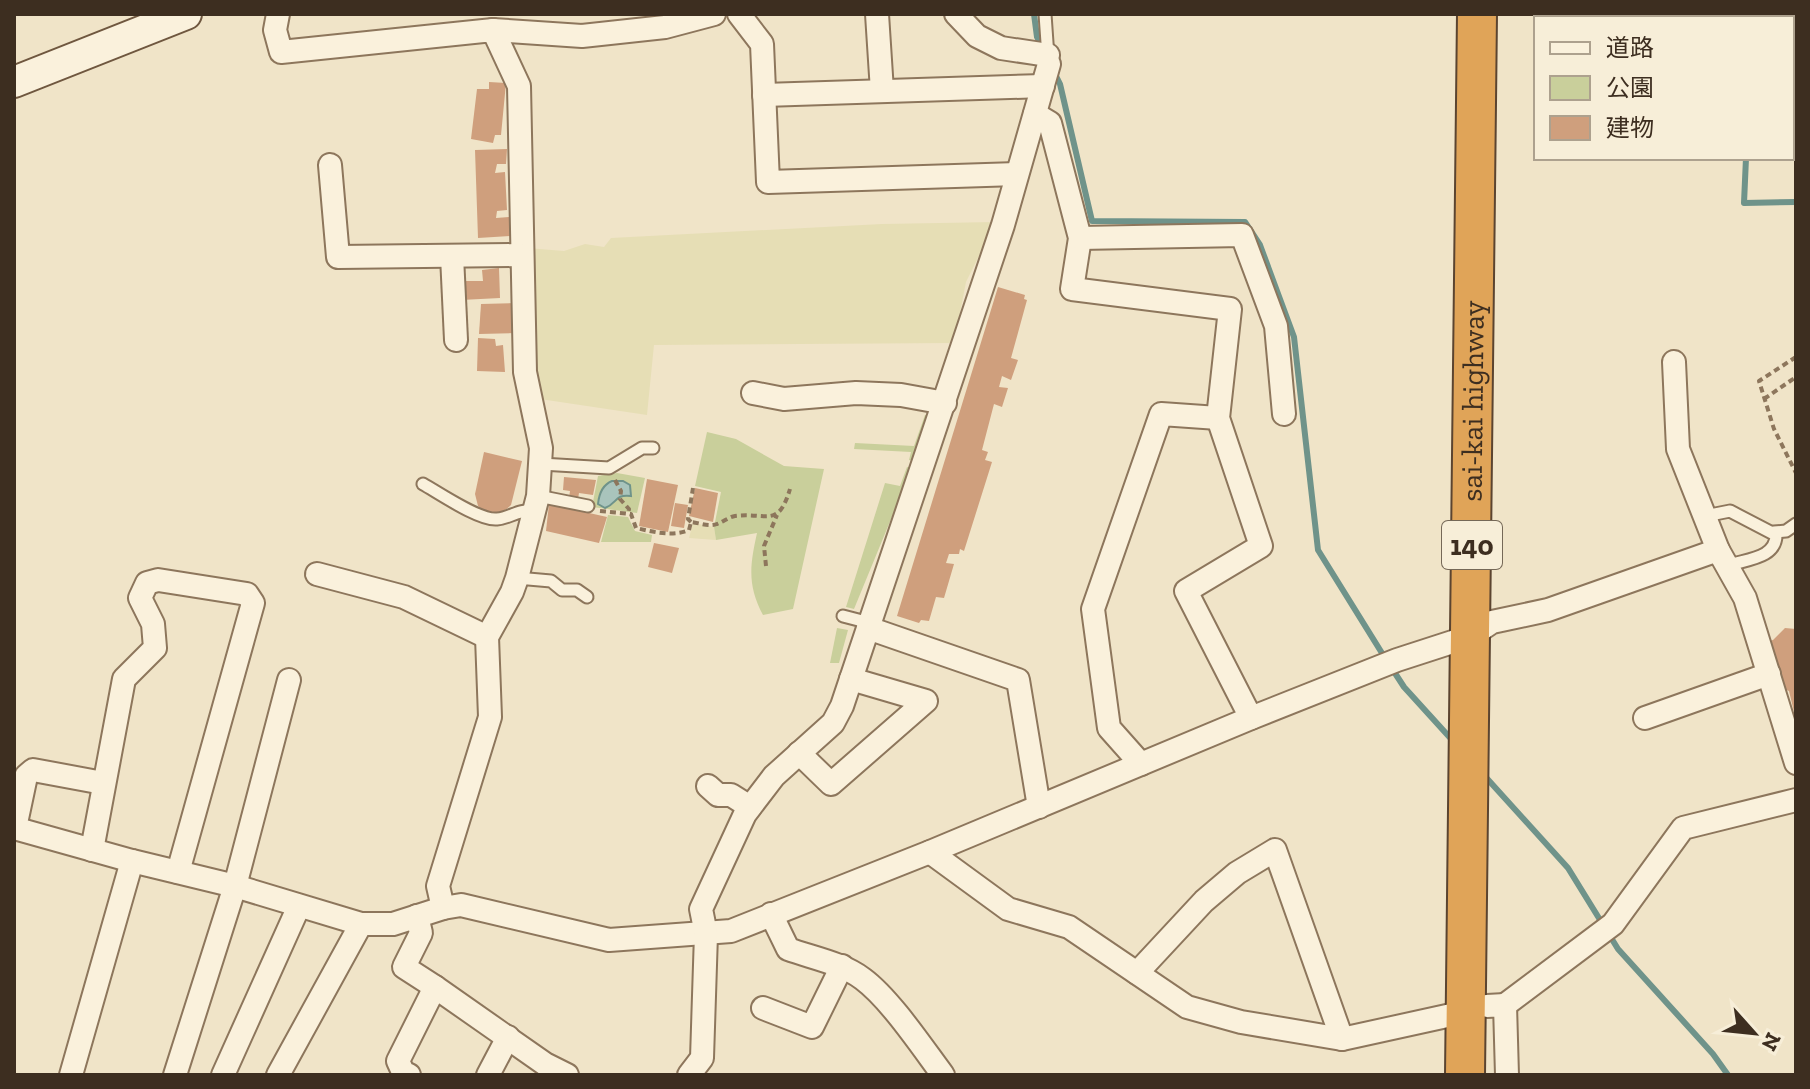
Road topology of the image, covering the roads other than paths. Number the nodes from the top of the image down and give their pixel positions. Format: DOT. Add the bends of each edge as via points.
graph roads {
  1 [pos="186,14"];
  2 [pos="278,14"];
  3 [pos="714,14"];
  4 [pos="739,14"];
  5 [pos="877,14"];
  6 [pos="956,14"];
  7 [pos="1045,14"];
  8 [pos="1477,14"];
  9 [pos="1497,14"];
  10 [pos="1604,14"];
  11 [pos="1738,16"];
  12 [pos="466,23"];
  13 [pos="493,30"];
  14 [pos="1046,68"];
  15 [pos="14,82"];
  16 [pos="882,91"];
  17 [pos="764,95"];
  18 [pos="1035,114"];
  19 [pos="330,165"];
  20 [pos="1017,174"];
  21 [pos="1080,238"];
  22 [pos="520,255"];
  23 [pos="452,256"];
  24 [pos="456,340"];
  25 [pos="1674,362"];
  26 [pos="753,393"];
  27 [pos="945,403"];
  28 [pos="1284,414"];
  29 [pos="1218,418"];
  30 [pos="653,448"];
  31 [pos="541,464"];
  32 [pos="423,484"];
  33 [pos="536,503"];
  34 [pos="594,508"];
  35 [pos="1707,522"];
  36 [pos="1796,524"];
  37 [pos="1774,532"];
  38 [pos="1723,558"];
  39 [pos="317,574"];
  40 [pos="517,578"];
  41 [pos="587,597"];
  42 [pos="843,616"];
  43 [pos="869,626"];
  44 [pos="1481,629"];
  45 [pos="487,637"];
  46 [pos="1769,674"];
  47 [pos="851,679"];
  48 [pos="289,680"];
  49 [pos="1251,718"];
  50 [pos="1645,718"];
  51 [pos="799,753"];
  52 [pos="1796,763"];
  53 [pos="1141,764"];
  54 [pos="103,783"];
  55 [pos="708,786"];
  56 [pos="1796,800"];
  57 [pos="750,807"];
  58 [pos="1039,807"];
  59 [pos="14,828"];
  60 [pos="92,850"];
  61 [pos="930,852"];
  62 [pos="132,861"];
  63 [pos="178,872"];
  64 [pos="235,886"];
  65 [pos="299,906"];
  66 [pos="443,908"];
  67 [pos="771,914"];
  68 [pos="417,916"];
  69 [pos="361,924"];
  70 [pos="706,934"];
  71 [pos="842,966"];
  72 [pos="1137,973"];
  73 [pos="435,987"];
  74 [pos="763,1008"];
  75 [pos="1486,1008"];
  76 [pos="508,1037"];
  77 [pos="1342,1039"];
  78 [pos="71,1075"];
  79 [pos="177,1075"];
  80 [pos="223,1075"];
  81 [pos="278,1075"];
  82 [pos="409,1075"];
  83 [pos="488,1075"];
  84 [pos="567,1075"];
  85 [pos="689,1075"];
  86 [pos="943,1075"];
  87 [pos="1465,1075"];
  88 [pos="1486,1075"];
  89 [pos="1507,1075"];
  1 -- 15 [label="street"];
  2 -- 12 [label="street" via="275,30 281,52"];
  3 -- 13 [label="street" via="665,27 582,36"];
  4 -- 17 [label="street" via="762,44"];
  5 -- 16 [label="street"];
  6 -- 14 [label="street" via="977,36"];
  7 -- 14 [label="lane"];
  8 -- 44 [label="highway, sai-kai highway / 140"];
  9 -- 44 [label="highway, sai-kai highway / 140" via="1497,284"];
  10 -- 11 [label="street"];
  12 -- 13 [label="street"];
  13 -- 22 [label="street" via="519,86"];
  14 -- 16 [label="street"];
  14 -- 18 [label="street"];
  16 -- 17 [label="street"];
  17 -- 20 [label="street" via="768,182"];
  18 -- 20 [label="street"];
  18 -- 21 [label="street" via="1050,123"];
  19 -- 23 [label="street" via="338,257"];
  20 -- 27 [label="street"];
  21 -- 28 [label="street" via="1242,235 1276,326"];
  21 -- 29 [label="street" via="1072,289 1230,309"];
  22 -- 23 [label="street"];
  22 -- 31 [label="street" via="525,372"];
  23 -- 24 [label="street"];
  25 -- 35 [label="street" via="1678,449"];
  26 -- 27 [label="street" via="784,399 901,395"];
  27 -- 43 [label="street"];
  29 -- 49 [label="street" via="1261,546 1186,591"];
  29 -- 53 [label="street" via="1161,414 1093,609 1109,728"];
  30 -- 31 [label="lane" via="642,448 609,468"];
  31 -- 33 [label="street"];
  32 -- 33 [label="lane" via="481,518 500,520"];
  33 -- 34 [label="lane"];
  33 -- 40 [label="street"];
  35 -- 37 [label="lane" via="1730,511"];
  35 -- 38 [label="street"];
  36 -- 37 [label="lane"];
  37 -- 38 [label="lane" via="1777,540 1764,555"];
  38 -- 44 [label="street"];
  38 -- 46 [label="street" via="1745,598"];
  39 -- 45 [label="street" via="404,597"];
  40 -- 41 [label="lane" via="551,581"];
  40 -- 45 [label="street"];
  42 -- 43 [label="lane"];
  43 -- 47 [label="street"];
  43 -- 58 [label="street" via="1018,680"];
  44 -- 49 [label="street"];
  44 -- 75 [label="highway, sai-kai highway / 140"];
  45 -- 66 [label="street" via="490,717 438,886"];
  46 -- 50 [label="street"];
  46 -- 52 [label="street"];
  47 -- 51 [label="street" via="833,723"];
  47 -- 51 [label="street" via="926,701 831,784"];
  48 -- 64 [label="street"];
  49 -- 53 [label="street"];
  51 -- 57 [label="street"];
  53 -- 58 [label="street"];
  54 -- 59 [label="street" via="33,770 26,776"];
  54 -- 60 [label="street"];
  54 -- 63 [label="street" via="124,679 155,648 153,624 140,598 147,583 158,580 247,594 253,603"];
  55 -- 57 [label="street"];
  56 -- 75 [label="street" via="1683,828 1613,924"];
  57 -- 70 [label="street" via="701,909"];
  58 -- 61 [label="street"];
  59 -- 60 [label="street"];
  60 -- 62 [label="street"];
  61 -- 67 [label="street"];
  61 -- 72 [label="street" via="1008,909 1069,927"];
  62 -- 63 [label="street"];
  62 -- 78 [label="street"];
  63 -- 64 [label="street"];
  64 -- 65 [label="street"];
  64 -- 79 [label="street"];
  65 -- 69 [label="street"];
  65 -- 80 [label="street"];
  66 -- 68 [label="street"];
  66 -- 70 [label="street" via="461,905 609,940"];
  67 -- 70 [label="street" via="731,931"];
  67 -- 71 [label="street" via="788,949"];
  68 -- 69 [label="street" via="393,924"];
  68 -- 73 [label="street" via="421,933 404,967"];
  69 -- 81 [label="street"];
  70 -- 85 [label="street" via="702,1058"];
  71 -- 74 [label="street" via="812,1027"];
  71 -- 86 [label="street" via="865,980 903,1021"];
  72 -- 77 [label="street" via="1187,1007"];
  72 -- 77 [label="street" via="1204,901 1275,850"];
  73 -- 76 [label="street"];
  73 -- 82 [label="street" via="398,1061"];
  75 -- 77 [label="street"];
  75 -- 87 [label="highway, sai-kai highway / 140"];
  75 -- 88 [label="highway, sai-kai highway / 140"];
  75 -- 89 [label="street"];
  76 -- 83 [label="street"];
  76 -- 84 [label="street"];
}
